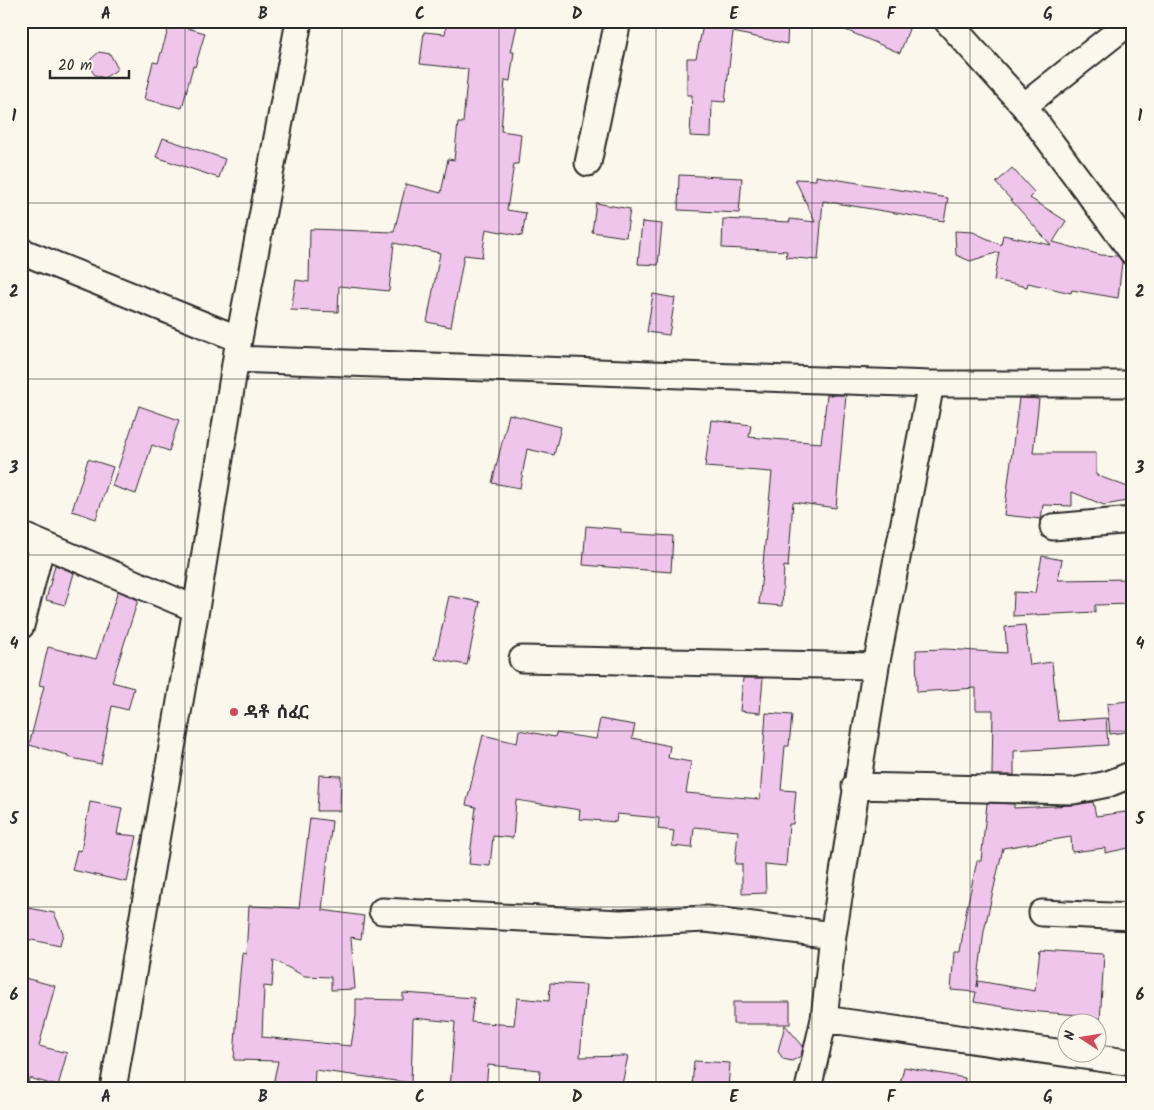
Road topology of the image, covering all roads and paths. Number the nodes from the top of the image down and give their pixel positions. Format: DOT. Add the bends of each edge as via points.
graph roads {
  1 [pos="299,21"];
  2 [pos="618,21"];
  3 [pos="947,21"];
  4 [pos="1131,21"];
  5 [pos="1024,106"];
  6 [pos="588,163"];
  7 [pos="1131,246"];
  8 [pos="21,251"];
  9 [pos="238,349"];
  10 [pos="931,384"];
  11 [pos="1133,384"];
  12 [pos="1133,520"];
  13 [pos="1053,527"];
  14 [pos="32,540"];
  15 [pos="196,609"];
  16 [pos="21,626"];
  17 [pos="522,659"];
  18 [pos="876,666"];
  19 [pos="1133,774"];
  20 [pos="855,786"];
  21 [pos="382,910"];
  22 [pos="1042,914"];
  23 [pos="1133,918"];
  24 [pos="833,935"];
  25 [pos="824,1020"];
  26 [pos="1133,1063"];
  27 [pos="113,1089"];
  28 [pos="808,1089"];
  1 -- 9 [label="street"];
  2 -- 6 [label="street"];
  3 -- 5 [label="street"];
  4 -- 5 [label="street"];
  5 -- 7 [label="street"];
  8 -- 9 [label="street"];
  9 -- 10 [label="street"];
  9 -- 15 [label="street"];
  10 -- 11 [label="street"];
  10 -- 18 [label="street"];
  12 -- 13 [label="street"];
  14 -- 15 [label="street"];
  14 -- 16 [label="street"];
  15 -- 27 [label="street"];
  17 -- 18 [label="street"];
  18 -- 20 [label="street"];
  19 -- 20 [label="street" via="1108,784 1073,791"];
  20 -- 24 [label="street"];
  21 -- 24 [label="street" via="620,923 706,919"];
  22 -- 23 [label="street"];
  24 -- 25 [label="street"];
  25 -- 26 [label="street"];
  25 -- 28 [label="street"];
}
